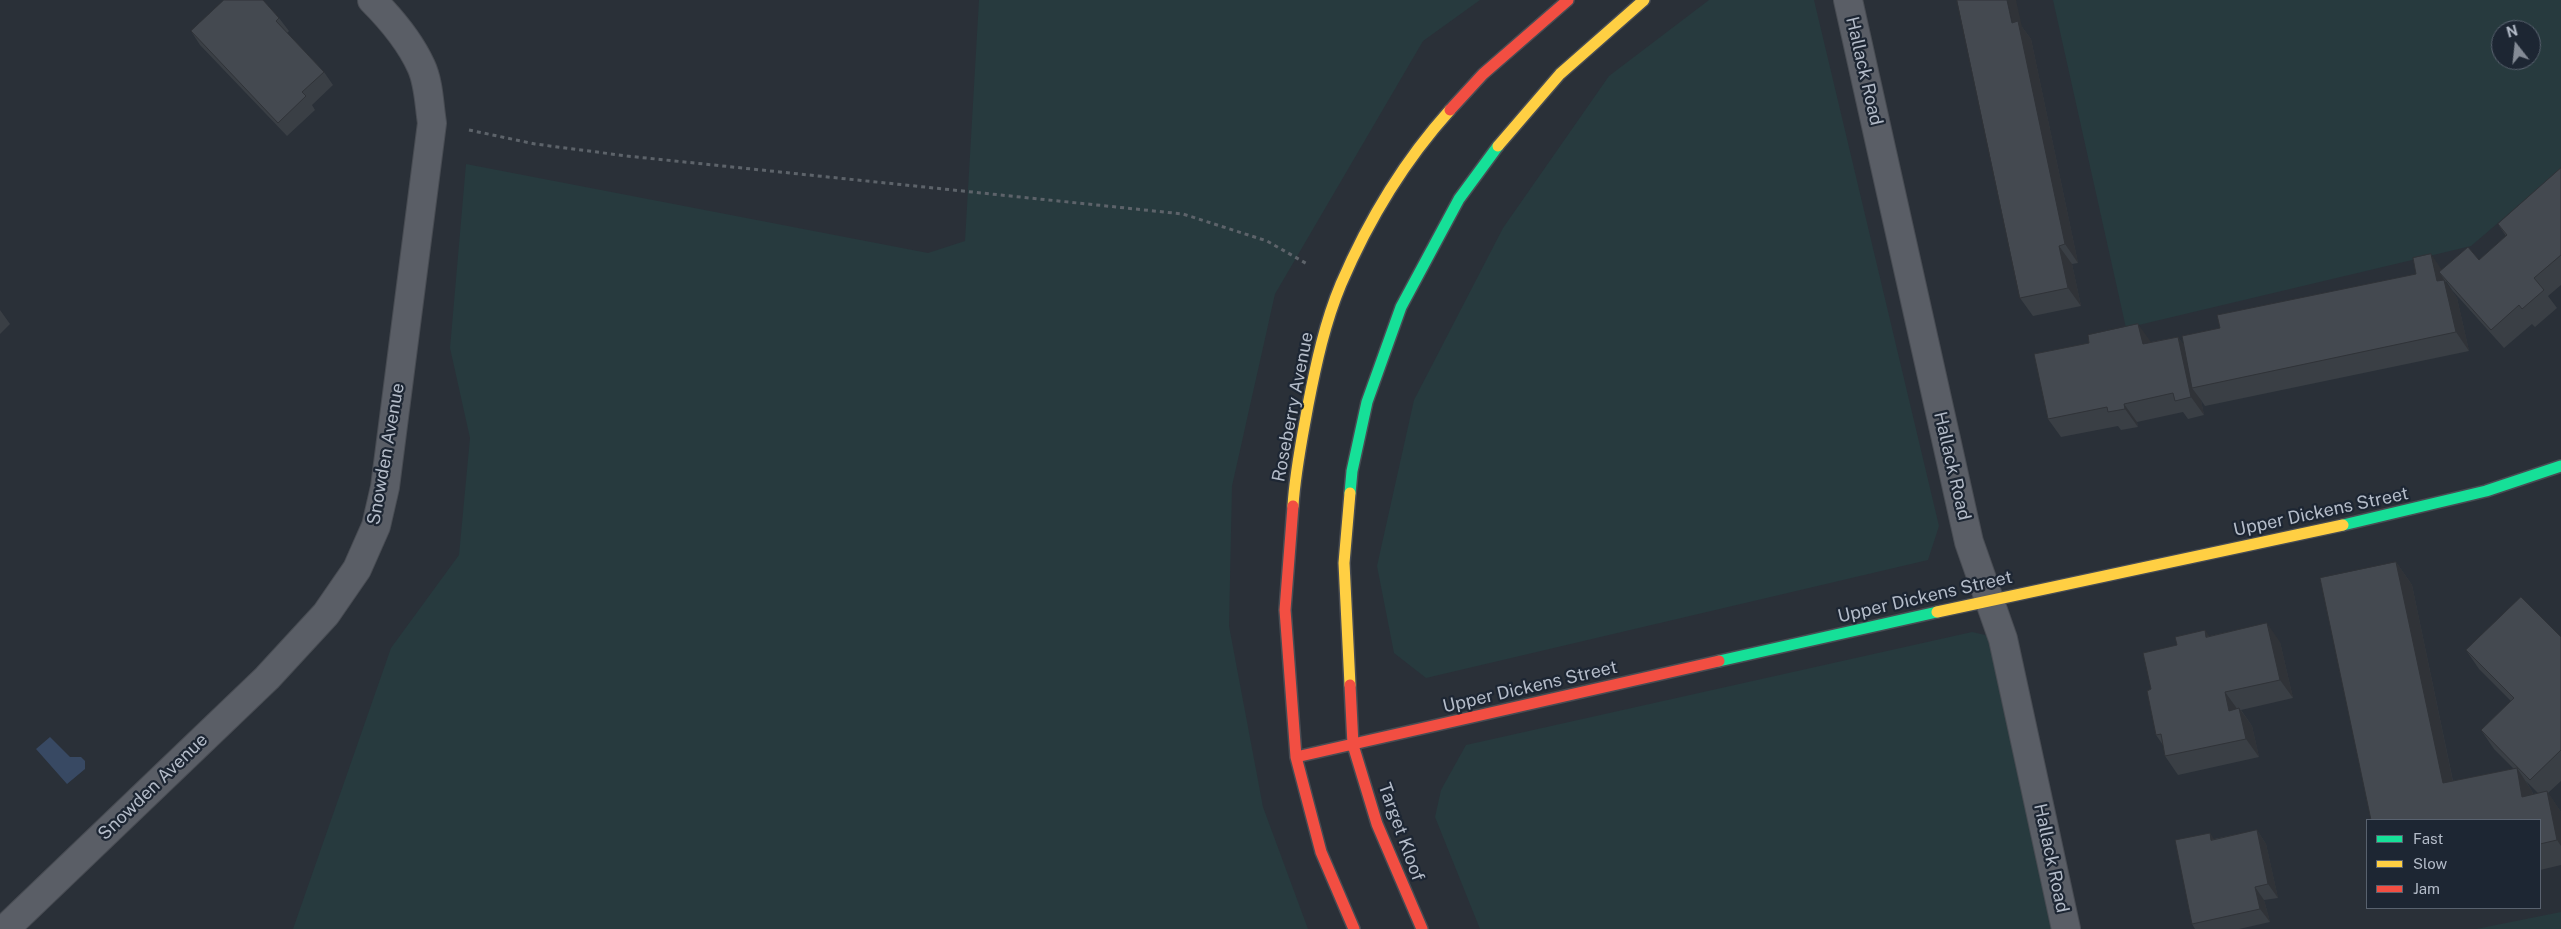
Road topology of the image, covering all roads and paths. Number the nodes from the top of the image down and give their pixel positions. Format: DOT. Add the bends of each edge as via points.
graph roads {
  1 [pos="372,0"];
  2 [pos="1568,0"];
  3 [pos="1644,0"];
  4 [pos="1848,0"];
  5 [pos="432,123"];
  6 [pos="1341,284"];
  7 [pos="2561,466"];
  8 [pos="1990,600"];
  9 [pos="1353,745"];
  10 [pos="1296,756"];
  11 [pos="5,929"];
  12 [pos="1354,929"];
  13 [pos="1422,929"];
  14 [pos="2066,929"];
  1 -- 5 [label="street, Snowden Avenue" via="387,14 421,66"];
  2 -- 6 [label="main road, Roseberry Avenue" via="1483,74 1429,134 1382,205"];
  3 -- 9 [label="main road" via="1560,74 1508,132 1459,199 1401,307 1367,402 1352,471 1344,564"];
  4 -- 8 [label="street, Hallack Road" via="1969,542"];
  5 -- 6 [label="path" via="535,144 627,156 1183,214 1267,241"];
  5 -- 11 [label="street, Snowden Avenue" via="385,487 376,526 357,569 326,614 267,678"];
  6 -- 10 [label="main road, Roseberry Avenue" via="1318,356 1295,473 1285,610"];
  7 -- 8 [label="main road, Upper Dickens Street" via="2486,491 2393,515"];
  8 -- 9 [label="main road, Upper Dickens Street"];
  8 -- 14 [label="street, Hallack Road" via="2003,639"];
  9 -- 10 [label="main road, Upper Dickens Street"];
  9 -- 13 [label="main road, Target Kloof" via="1377,824"];
  10 -- 12 [label="main road" via="1321,852"];
}
